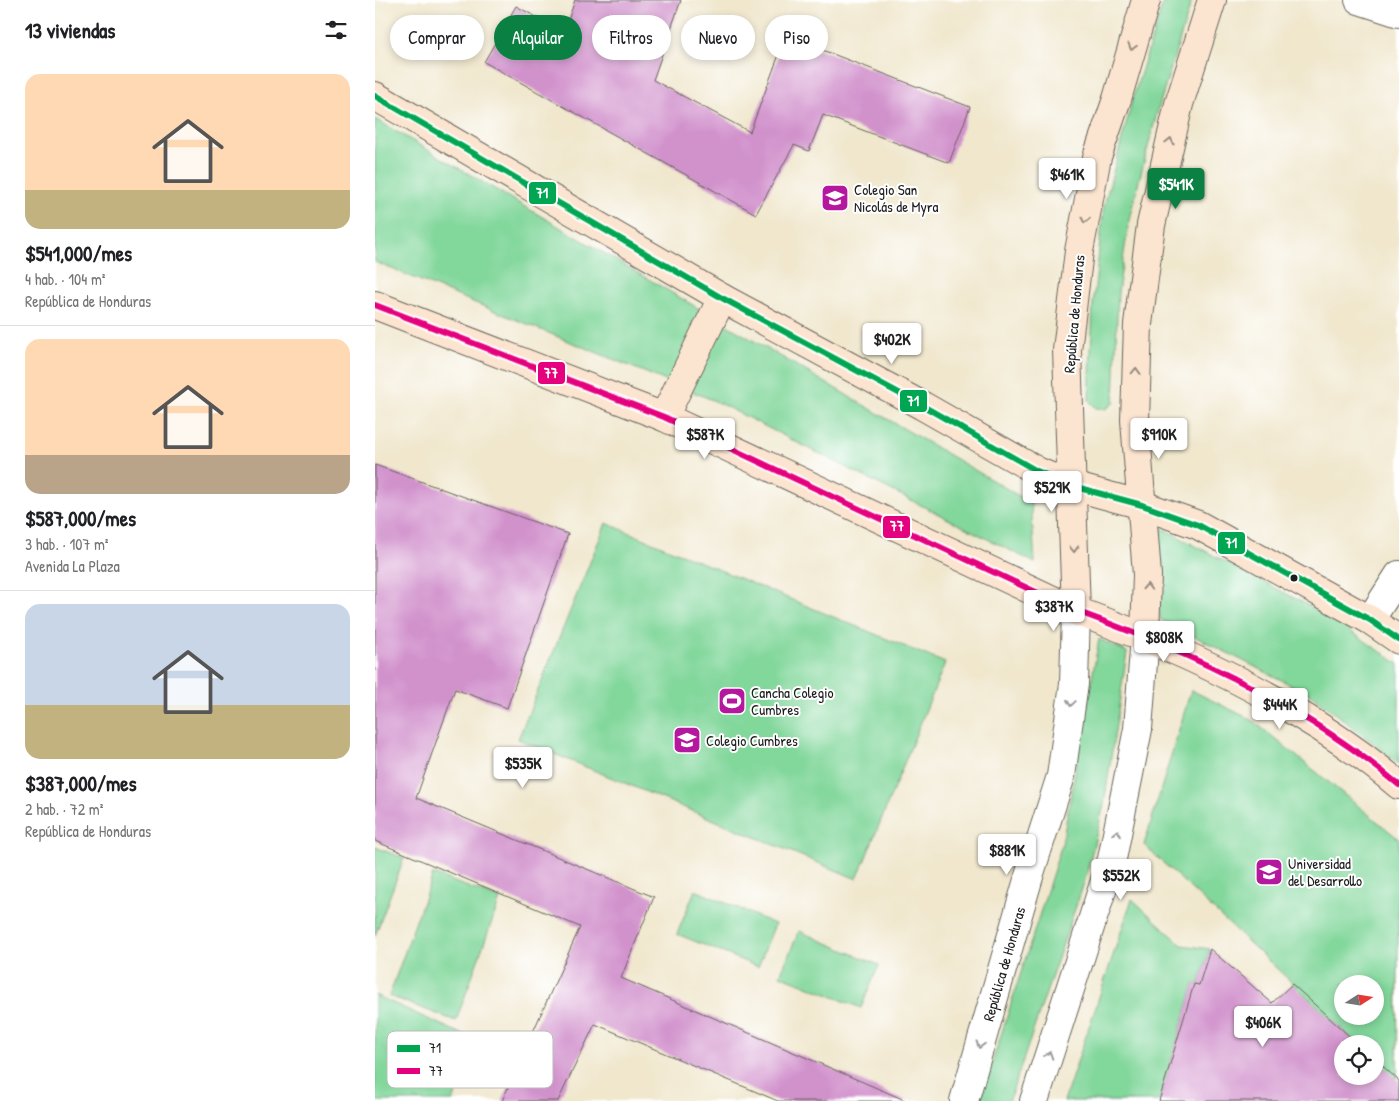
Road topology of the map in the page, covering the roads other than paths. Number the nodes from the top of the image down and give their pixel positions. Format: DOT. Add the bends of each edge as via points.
graph roads {
  1 [pos="1146,0"];
  2 [pos="1212,0"];
  3 [pos="1359,0"];
  4 [pos="1399,13"];
  5 [pos="375,96"];
  6 [pos="722,298"];
  7 [pos="375,305"];
  8 [pos="664,417"];
  9 [pos="1072,486"];
  10 [pos="1142,505"];
  11 [pos="1399,575"];
  12 [pos="1076,611"];
  13 [pos="1370,620"];
  14 [pos="1145,636"];
  15 [pos="1399,640"];
  16 [pos="1399,785"];
  17 [pos="964,1101"];
  18 [pos="1034,1101"];
  1 -- 9 [label="main road, República de Honduras, one-way" via="1097,157 1079,251 1067,350"];
  10 -- 2 [label="main road, one-way" via="1135,420 1138,324 1151,225 1179,104"];
  3 -- 4 [label="street"];
  5 -- 6 [label="main road"];
  6 -- 8 [label="main road"];
  6 -- 9 [label="main road" via="923,406 1037,472"];
  7 -- 8 [label="main road"];
  8 -- 12 [label="main road"];
  9 -- 10 [label="main road"];
  9 -- 12 [label="main road, República de Honduras, one-way"];
  10 -- 13 [label="main road" via="1198,525"];
  14 -- 10 [label="main road, one-way" via="1147,575"];
  11 -- 13 [label="street"];
  12 -- 14 [label="main road"];
  12 -- 17 [label="street, República de Honduras, one-way" via="1074,684 1061,776"];
  13 -- 15 [label="main road"];
  14 -- 16 [label="main road" via="1254,689 1367,758"];
  18 -- 14 [label="street, one-way" via="1112,859 1138,729"];
}
